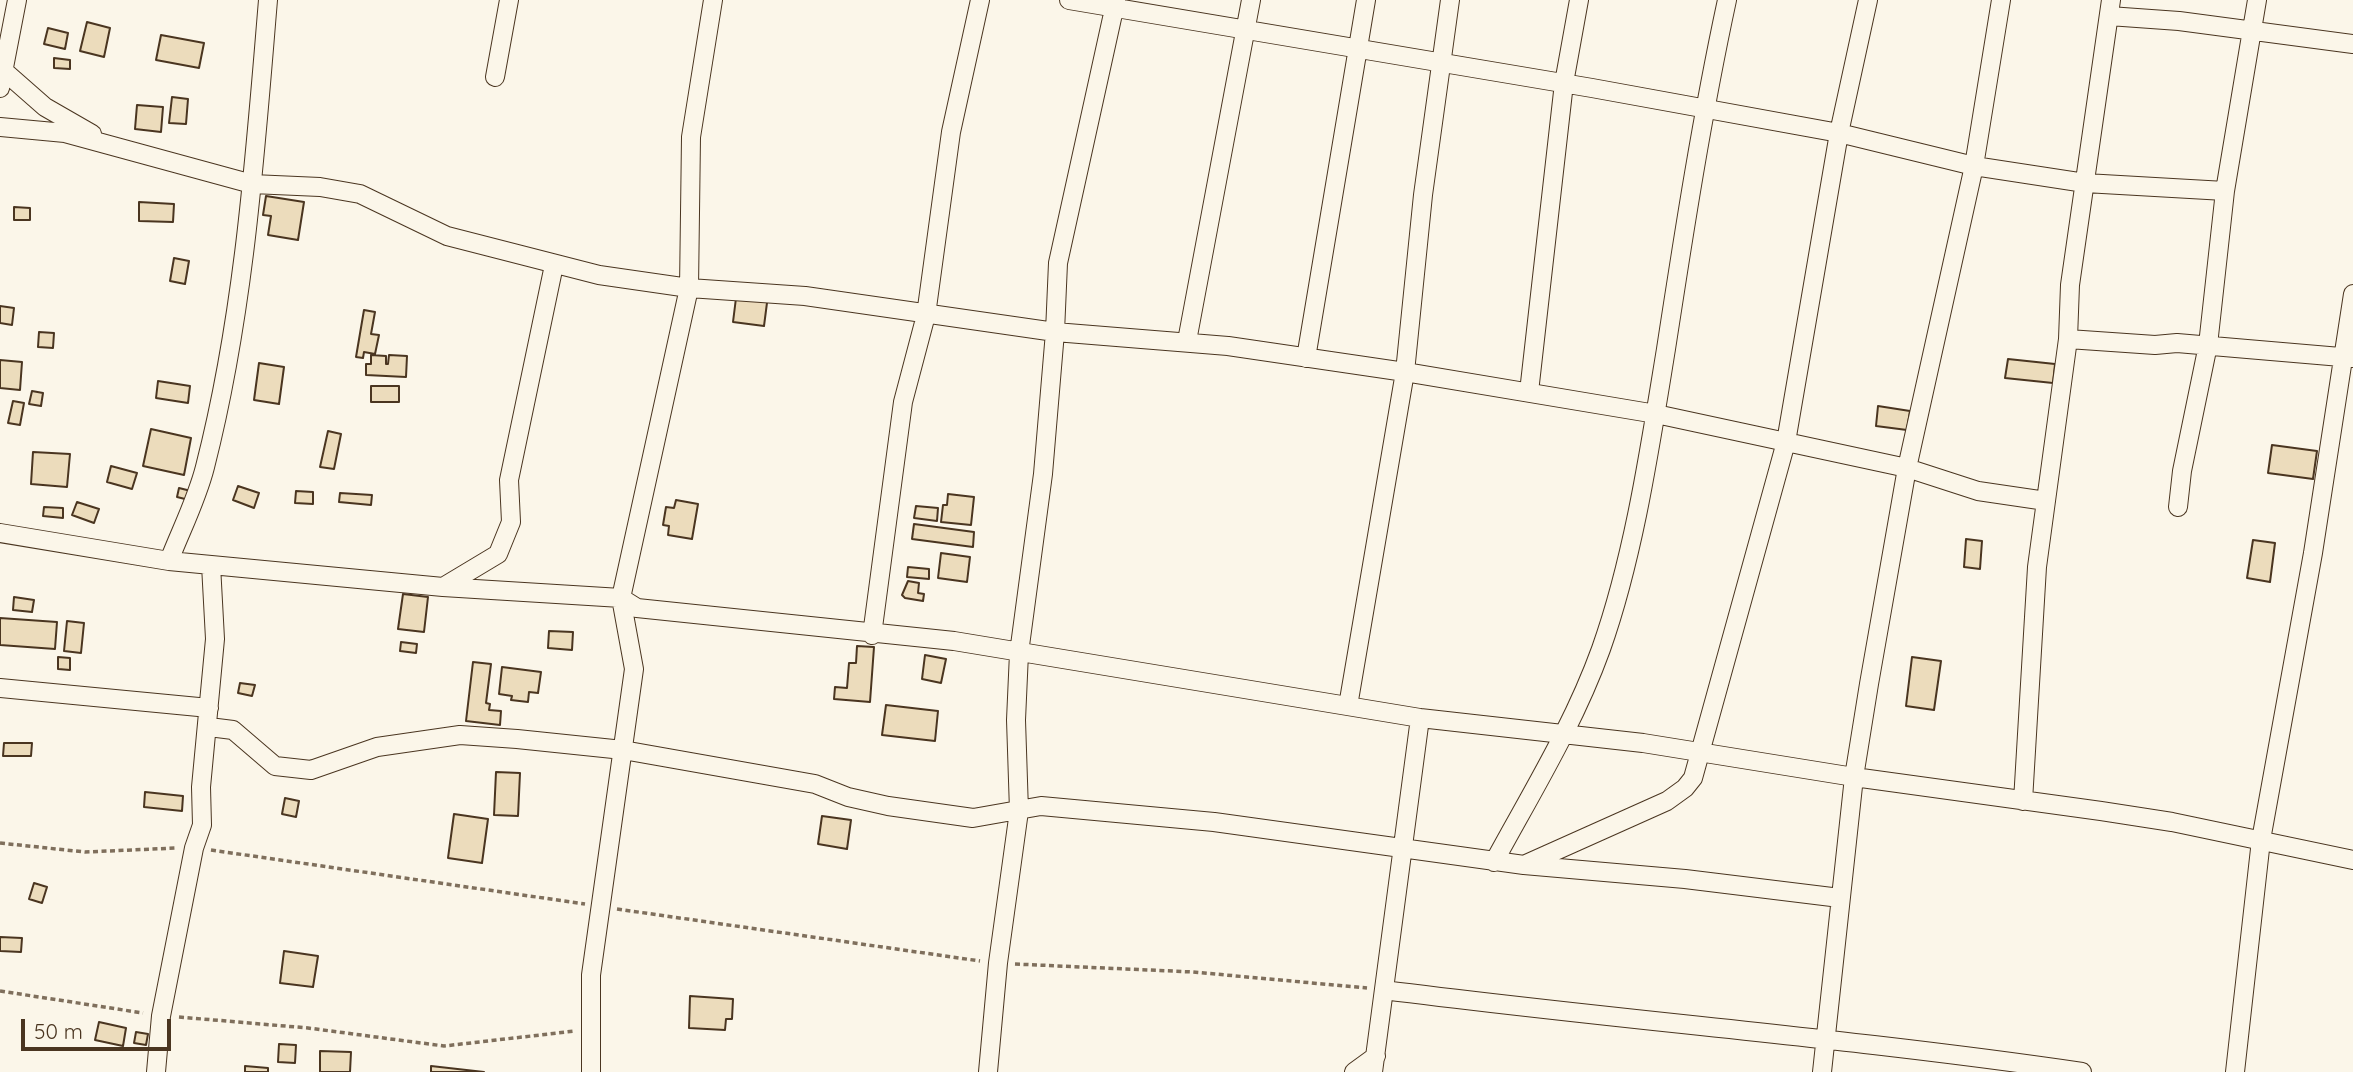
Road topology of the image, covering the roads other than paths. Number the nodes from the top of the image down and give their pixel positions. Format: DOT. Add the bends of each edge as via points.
graph roads {
  1 [pos="17,0"];
  2 [pos="268,0"];
  3 [pos="509,0"];
  4 [pos="713,0"];
  5 [pos="980,0"];
  6 [pos="1069,0"];
  7 [pos="1251,0"];
  8 [pos="1366,0"];
  9 [pos="1450,0"];
  10 [pos="1579,0"];
  11 [pos="1727,0"];
  12 [pos="1868,0"];
  13 [pos="2001,0"];
  14 [pos="2257,0"];
  15 [pos="1116,4"];
  16 [pos="2110,8"];
  17 [pos="1246,29"];
  18 [pos="2253,30"];
  19 [pos="2353,44"];
  20 [pos="1358,47"];
  21 [pos="1441,61"];
  22 [pos="495,77"];
  23 [pos="2,79"];
  24 [pos="1564,83"];
  25 [pos="1703,109"];
  26 [pos="0,127"];
  27 [pos="1839,133"];
  28 [pos="121,151"];
  29 [pos="1974,166"];
  30 [pos="2085,183"];
  31 [pos="252,184"];
  32 [pos="2225,191"];
  33 [pos="554,265"];
  34 [pos="689,288"];
  35 [pos="2353,294"];
  36 [pos="926,315"];
  37 [pos="1055,332"];
  38 [pos="2068,339"];
  39 [pos="1187,341"];
  40 [pos="2208,345"];
  41 [pos="2348,357"];
  42 [pos="1306,358"];
  43 [pos="1405,372"];
  44 [pos="1529,392"];
  45 [pos="1656,414"];
  46 [pos="1786,442"];
  47 [pos="1907,468"];
  48 [pos="2046,501"];
  49 [pos="2178,507"];
  50 [pos="0,533"];
  51 [pos="169,561"];
  52 [pos="211,565"];
  53 [pos="443,587"];
  54 [pos="621,598"];
  55 [pos="872,635"];
  56 [pos="1019,653"];
  57 [pos="0,688"];
  58 [pos="1348,706"];
  59 [pos="209,708"];
  60 [pos="1420,718"];
  61 [pos="209,727"];
  62 [pos="1564,733"];
  63 [pos="623,750"];
  64 [pos="1701,751"];
  65 [pos="1854,777"];
  66 [pos="2023,801"];
  67 [pos="1019,811"];
  68 [pos="2261,840"];
  69 [pos="1405,847"];
  70 [pos="2353,860"];
  71 [pos="1494,862"];
  72 [pos="1524,865"];
  73 [pos="1840,898"];
  74 [pos="1384,990"];
  75 [pos="1826,1039"];
  76 [pos="1374,1064"];
  77 [pos="156,1072"];
  78 [pos="591,1072"];
  79 [pos="988,1072"];
  80 [pos="1354,1072"];
  81 [pos="1822,1072"];
  82 [pos="2082,1072"];
  83 [pos="2235,1072"];
  1 -- 23 [label="street"];
  2 -- 31 [label="street"];
  3 -- 22 [label="street"];
  4 -- 34 [label="street" via="691,137"];
  5 -- 36 [label="street" via="951,132"];
  6 -- 15 [label="street"];
  7 -- 17 [label="street"];
  8 -- 20 [label="street"];
  9 -- 21 [label="street"];
  10 -- 24 [label="street"];
  11 -- 25 [label="street"];
  12 -- 27 [label="street"];
  13 -- 29 [label="street"];
  14 -- 18 [label="street"];
  15 -- 17 [label="street"];
  15 -- 37 [label="street" via="1062,236"];
  16 -- 18 [label="street"];
  16 -- 30 [label="street"];
  17 -- 20 [label="street"];
  17 -- 39 [label="street"];
  18 -- 19 [label="street"];
  18 -- 32 [label="street"];
  20 -- 21 [label="street"];
  20 -- 42 [label="street"];
  21 -- 24 [label="street"];
  21 -- 43 [label="street"];
  23 -- 28 [label="street"];
  24 -- 25 [label="street"];
  24 -- 44 [label="street"];
  25 -- 27 [label="street"];
  25 -- 45 [label="street"];
  26 -- 28 [label="street" via="65,134"];
  27 -- 29 [label="street"];
  27 -- 46 [label="street"];
  28 -- 31 [label="street"];
  29 -- 30 [label="street"];
  29 -- 47 [label="street"];
  30 -- 32 [label="street"];
  30 -- 38 [label="street" via="2070,285"];
  31 -- 33 [label="street" via="360,194 447,236"];
  31 -- 51 [label="street" via="225,374 205,470"];
  32 -- 40 [label="street"];
  33 -- 34 [label="street"];
  33 -- 53 [label="street" via="509,480 511,522 498,554"];
  34 -- 36 [label="street" via="805,296"];
  34 -- 54 [label="street"];
  35 -- 41 [label="street"];
  36 -- 37 [label="street"];
  36 -- 55 [label="street" via="903,402"];
  37 -- 39 [label="street"];
  37 -- 56 [label="street" via="1043,474"];
  38 -- 40 [label="street"];
  38 -- 48 [label="street"];
  39 -- 42 [label="street"];
  40 -- 41 [label="street"];
  40 -- 49 [label="street"];
  41 -- 68 [label="street"];
  42 -- 43 [label="street"];
  43 -- 44 [label="street"];
  43 -- 58 [label="street"];
  44 -- 45 [label="street"];
  45 -- 46 [label="street"];
  45 -- 62 [label="street" via="1601,649"];
  46 -- 47 [label="street"];
  46 -- 64 [label="street"];
  47 -- 48 [label="street" via="1978,491"];
  47 -- 65 [label="street"];
  48 -- 66 [label="street" via="2037,567"];
  50 -- 51 [label="street"];
  51 -- 52 [label="street"];
  52 -- 53 [label="street"];
  52 -- 59 [label="street" via="215,639"];
  53 -- 54 [label="street"];
  54 -- 55 [label="street" via="637,608"];
  54 -- 63 [label="street" via="634,669"];
  55 -- 56 [label="street" via="954,641"];
  56 -- 58 [label="street"];
  56 -- 67 [label="street"];
  57 -- 59 [label="street"];
  58 -- 60 [label="street"];
  59 -- 61 [label="street"];
  60 -- 62 [label="street"];
  60 -- 69 [label="street"];
  61 -- 63 [label="street" via="233,730 275,766 311,770 377,747 460,735"];
  61 -- 77 [label="street" via="201,787 202,825 161,1016"];
  62 -- 64 [label="street"];
  62 -- 71 [label="street"];
  63 -- 67 [label="street" via="815,784 848,797 939,814 973,818"];
  63 -- 78 [label="street" via="591,975"];
  64 -- 65 [label="street"];
  64 -- 72 [label="street" via="1693,778 1667,801"];
  65 -- 66 [label="street"];
  65 -- 73 [label="street"];
  66 -- 68 [label="street"];
  67 -- 69 [label="street" via="1041,806 1214,822"];
  67 -- 79 [label="street"];
  68 -- 70 [label="street"];
  68 -- 83 [label="street"];
  69 -- 71 [label="street"];
  69 -- 74 [label="street"];
  71 -- 72 [label="street"];
  72 -- 73 [label="street"];
  73 -- 75 [label="street"];
  74 -- 75 [label="street"];
  74 -- 76 [label="street"];
  75 -- 81 [label="street"];
  75 -- 82 [label="street"];
  76 -- 80 [label="street"];
}
